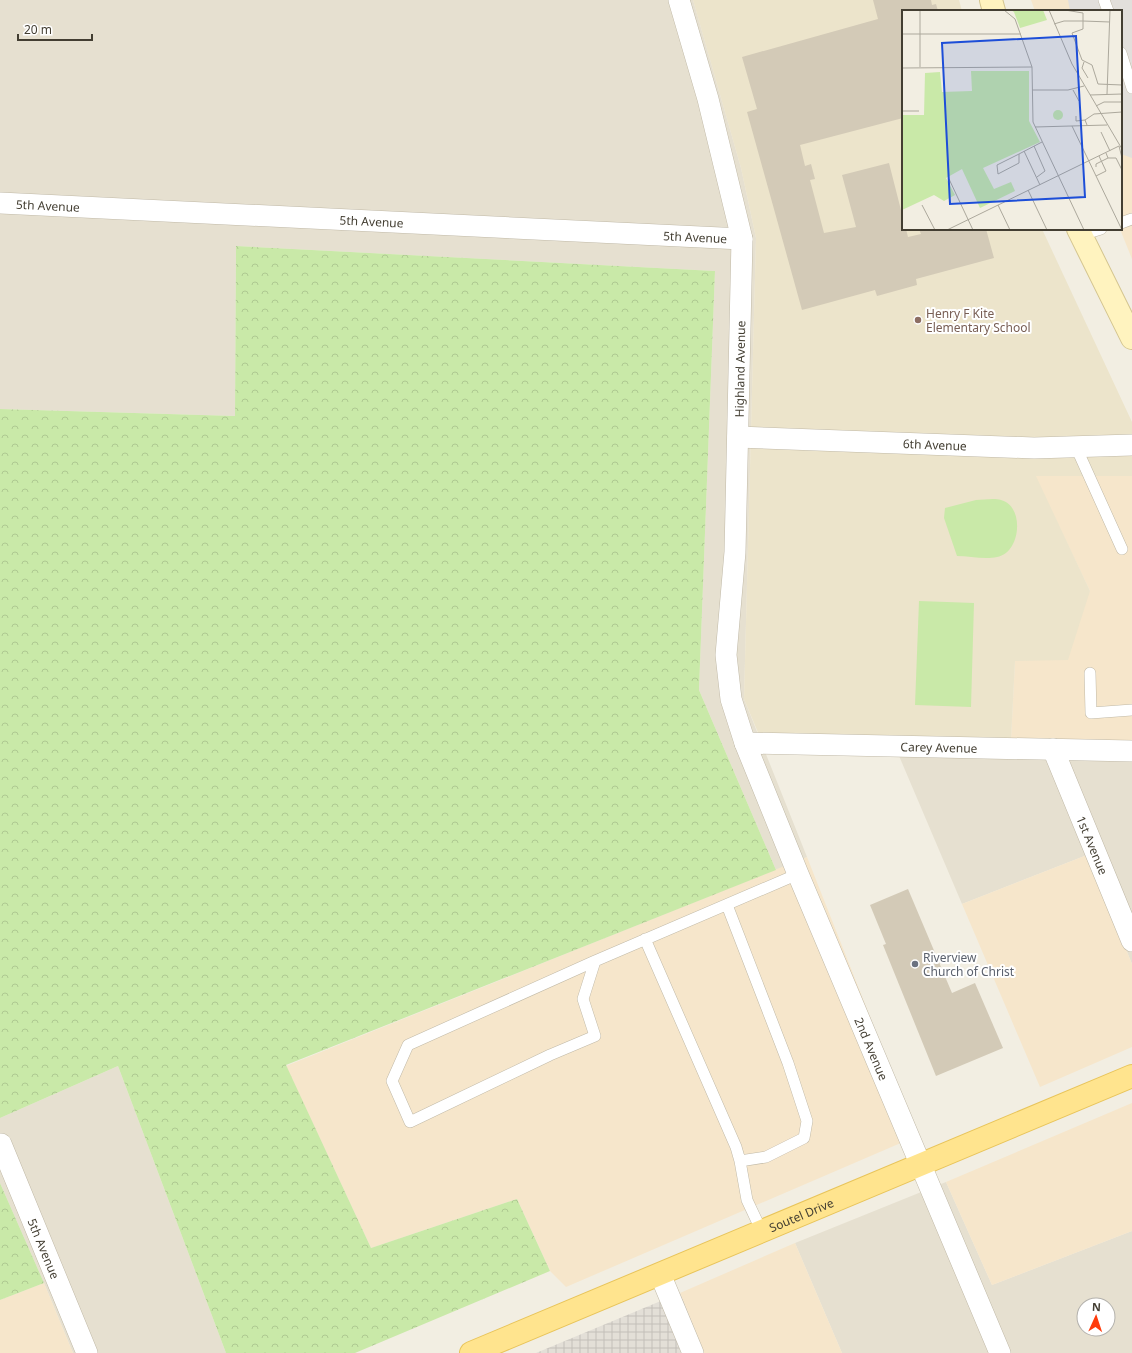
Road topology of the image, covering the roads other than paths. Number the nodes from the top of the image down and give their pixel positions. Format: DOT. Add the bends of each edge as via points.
graph roads {
  1 [pos="679,0"];
  2 [pos="990,0"];
  3 [pos="1104,0"];
  4 [pos="994,10"];
  5 [pos="1108,10"];
  6 [pos="1122,56"];
  7 [pos="1132,88"];
  8 [pos="0,203"];
  9 [pos="1132,219"];
  10 [pos="1122,223"];
  11 [pos="1087,231"];
  12 [pos="742,239"];
  13 [pos="1132,338"];
  14 [pos="738,437"];
  15 [pos="1132,445"];
  16 [pos="1076,447"];
  17 [pos="1122,549"];
  18 [pos="1090,673"];
  19 [pos="1132,710"];
  20 [pos="746,743"];
  21 [pos="1053,749"];
  22 [pos="1132,751"];
  23 [pos="798,874"];
  24 [pos="727,905"];
  25 [pos="645,939"];
  26 [pos="1132,941"];
  27 [pos="595,961"];
  28 [pos="1132,1076"];
  29 [pos="0,1144"];
  30 [pos="740,1161"];
  31 [pos="921,1165"];
  32 [pos="762,1232"];
  33 [pos="660,1274"];
  34 [pos="87,1353"];
  35 [pos="472,1353"];
  36 [pos="693,1353"];
  37 [pos="1000,1353"];
  1 -- 12 [label="street, Highland Avenue" via="708,99"];
  2 -- 4 [label="main road"];
  3 -- 5 [label="lane"];
  6 -- 7 [label="lane"];
  8 -- 12 [label="street, 5th Avenue"];
  9 -- 10 [label="lane"];
  11 -- 13 [label="main road"];
  12 -- 14 [label="street, Highland Avenue"];
  14 -- 16 [label="street, 6th Avenue" via="1034,448"];
  14 -- 20 [label="street, Highland Avenue" via="735,552 726,655 731,699"];
  15 -- 16 [label="street, 6th Avenue"];
  16 -- 17 [label="lane"];
  18 -- 19 [label="lane" via="1091,714"];
  20 -- 21 [label="street, Carey Avenue"];
  20 -- 23 [label="street, 2nd Avenue"];
  21 -- 22 [label="street, Carey Avenue"];
  21 -- 26 [label="street, 1st Avenue"];
  23 -- 24 [label="lane"];
  23 -- 31 [label="street, 2nd Avenue"];
  24 -- 25 [label="lane"];
  24 -- 30 [label="lane" via="788,1063 807,1121 804,1138 766,1157"];
  25 -- 27 [label="lane"];
  25 -- 30 [label="lane"];
  27 -- 27 [label="lane" via="583,999 595,1036 410,1122 392,1081 408,1045"];
  28 -- 31 [label="main road, Soutel Drive"];
  29 -- 34 [label="street, 5th Avenue"];
  30 -- 32 [label="lane" via="747,1200"];
  31 -- 32 [label="main road, Soutel Drive"];
  31 -- 37 [label="street, 2nd Avenue"];
  32 -- 33 [label="main road, Soutel Drive"];
  33 -- 35 [label="main road, Soutel Drive"];
  33 -- 36 [label="street"];
}
